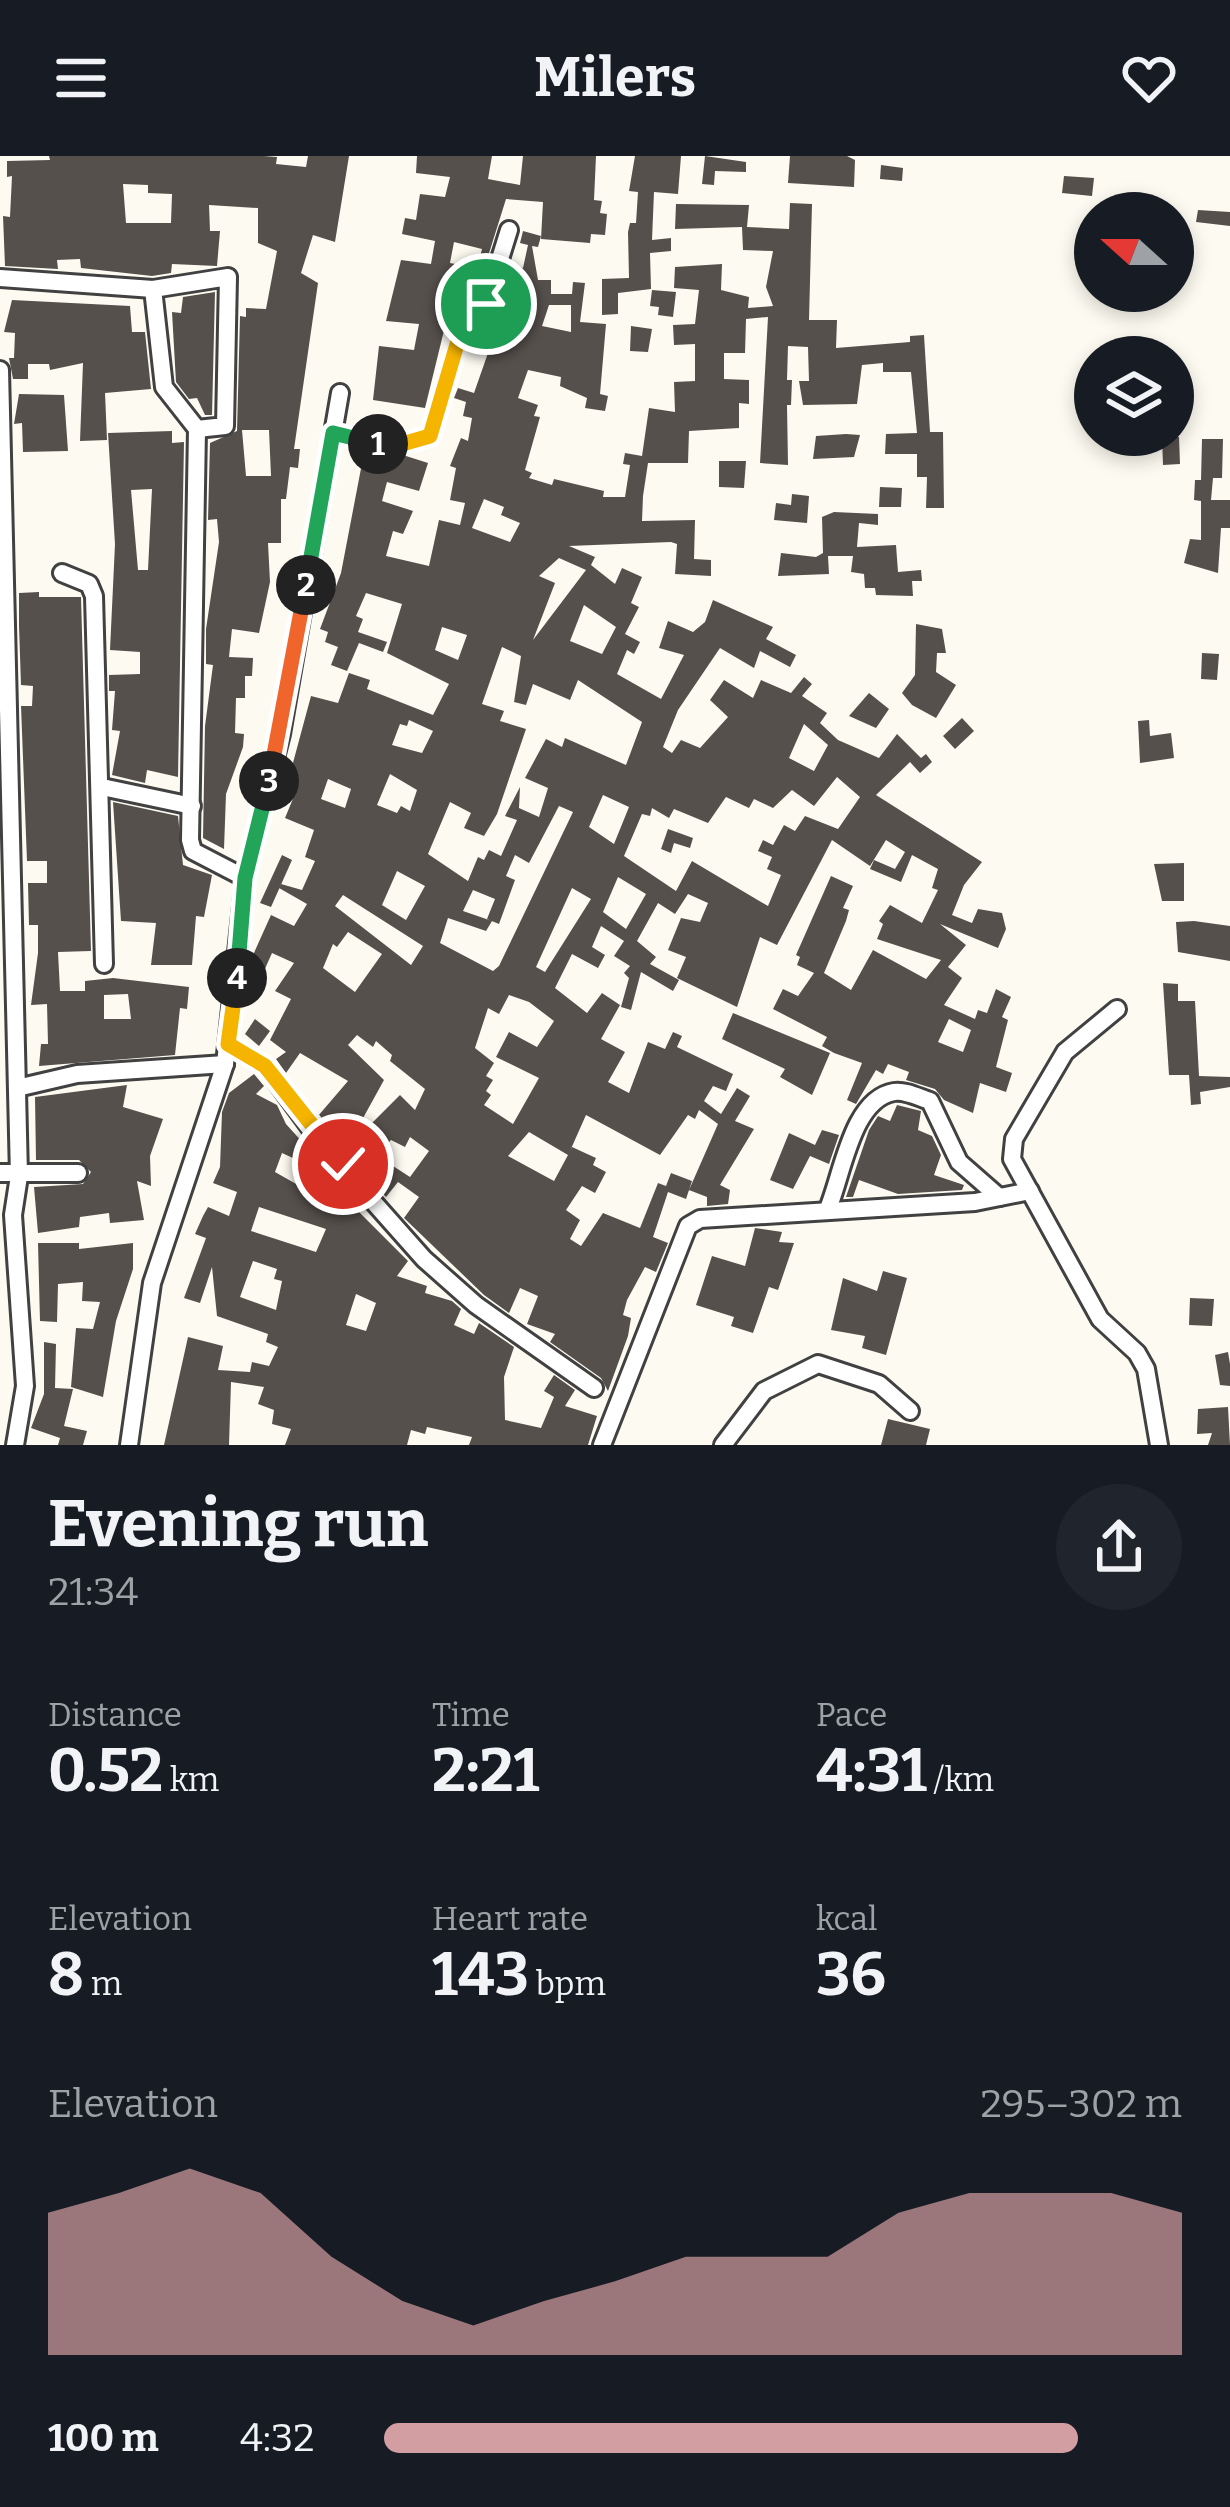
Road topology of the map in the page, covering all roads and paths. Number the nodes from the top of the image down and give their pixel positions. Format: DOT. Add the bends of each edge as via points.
graph roads {
  1 [pos="509,230"];
  2 [pos="0,278"];
  3 [pos="153,289"];
  4 [pos="0,370"];
  5 [pos="340,393"];
  6 [pos="197,429"];
  7 [pos="333,433"];
  8 [pos="62,573"];
  9 [pos="3,673"];
  10 [pos="102,787"];
  11 [pos="192,806"];
  12 [pos="245,878"];
  13 [pos="104,964"];
  14 [pos="1117,1009"];
  15 [pos="228,1044"];
  16 [pos="224,1064"];
  17 [pos="17,1088"];
  18 [pos="78,1173"];
  19 [pos="9,1175"];
  20 [pos="1030,1191"];
  21 [pos="999,1197"];
  22 [pos="827,1211"];
  23 [pos="22,1305"];
  24 [pos="0,1306"];
  25 [pos="594,1388"];
  26 [pos="910,1411"];
  27 [pos="15,1445"];
  28 [pos="129,1445"];
  29 [pos="602,1445"];
  30 [pos="723,1445"];
  31 [pos="1159,1445"];
  1 -- 7 [label="street" via="486,304 460,334 430,436 395,446"];
  2 -- 3 [label="street"];
  3 -- 6 [label="street" via="164,387"];
  3 -- 6 [label="street" via="228,277 225,426"];
  4 -- 9 [label="street"];
  5 -- 7 [label="street"];
  6 -- 11 [label="street"];
  7 -- 12 [label="street" via="280,734"];
  8 -- 10 [label="street" via="88,584 94,596"];
  9 -- 17 [label="street"];
  10 -- 11 [label="street"];
  10 -- 13 [label="street"];
  11 -- 12 [label="street" via="193,851"];
  12 -- 15 [label="street"];
  14 -- 20 [label="street" via="1065,1052 1014,1139 1012,1159"];
  15 -- 16 [label="street"];
  15 -- 25 [label="street" via="265,1066 424,1259"];
  16 -- 17 [label="street" via="77,1073"];
  16 -- 28 [label="street" via="152,1282"];
  17 -- 19 [label="street"];
  18 -- 19 [label="street"];
  19 -- 23 [label="street"];
  20 -- 21 [label="street"];
  20 -- 31 [label="street" via="1100,1319 1146,1369"];
  21 -- 22 [label="street"];
  21 -- 22 [label="street" via="959,1162 930,1101 898,1091 861,1118"];
  22 -- 29 [label="street" via="688,1226"];
  23 -- 24 [label="street"];
  23 -- 27 [label="street" via="25,1386"];
  26 -- 30 [label="street" via="879,1384 818,1364 764,1391"];
}
